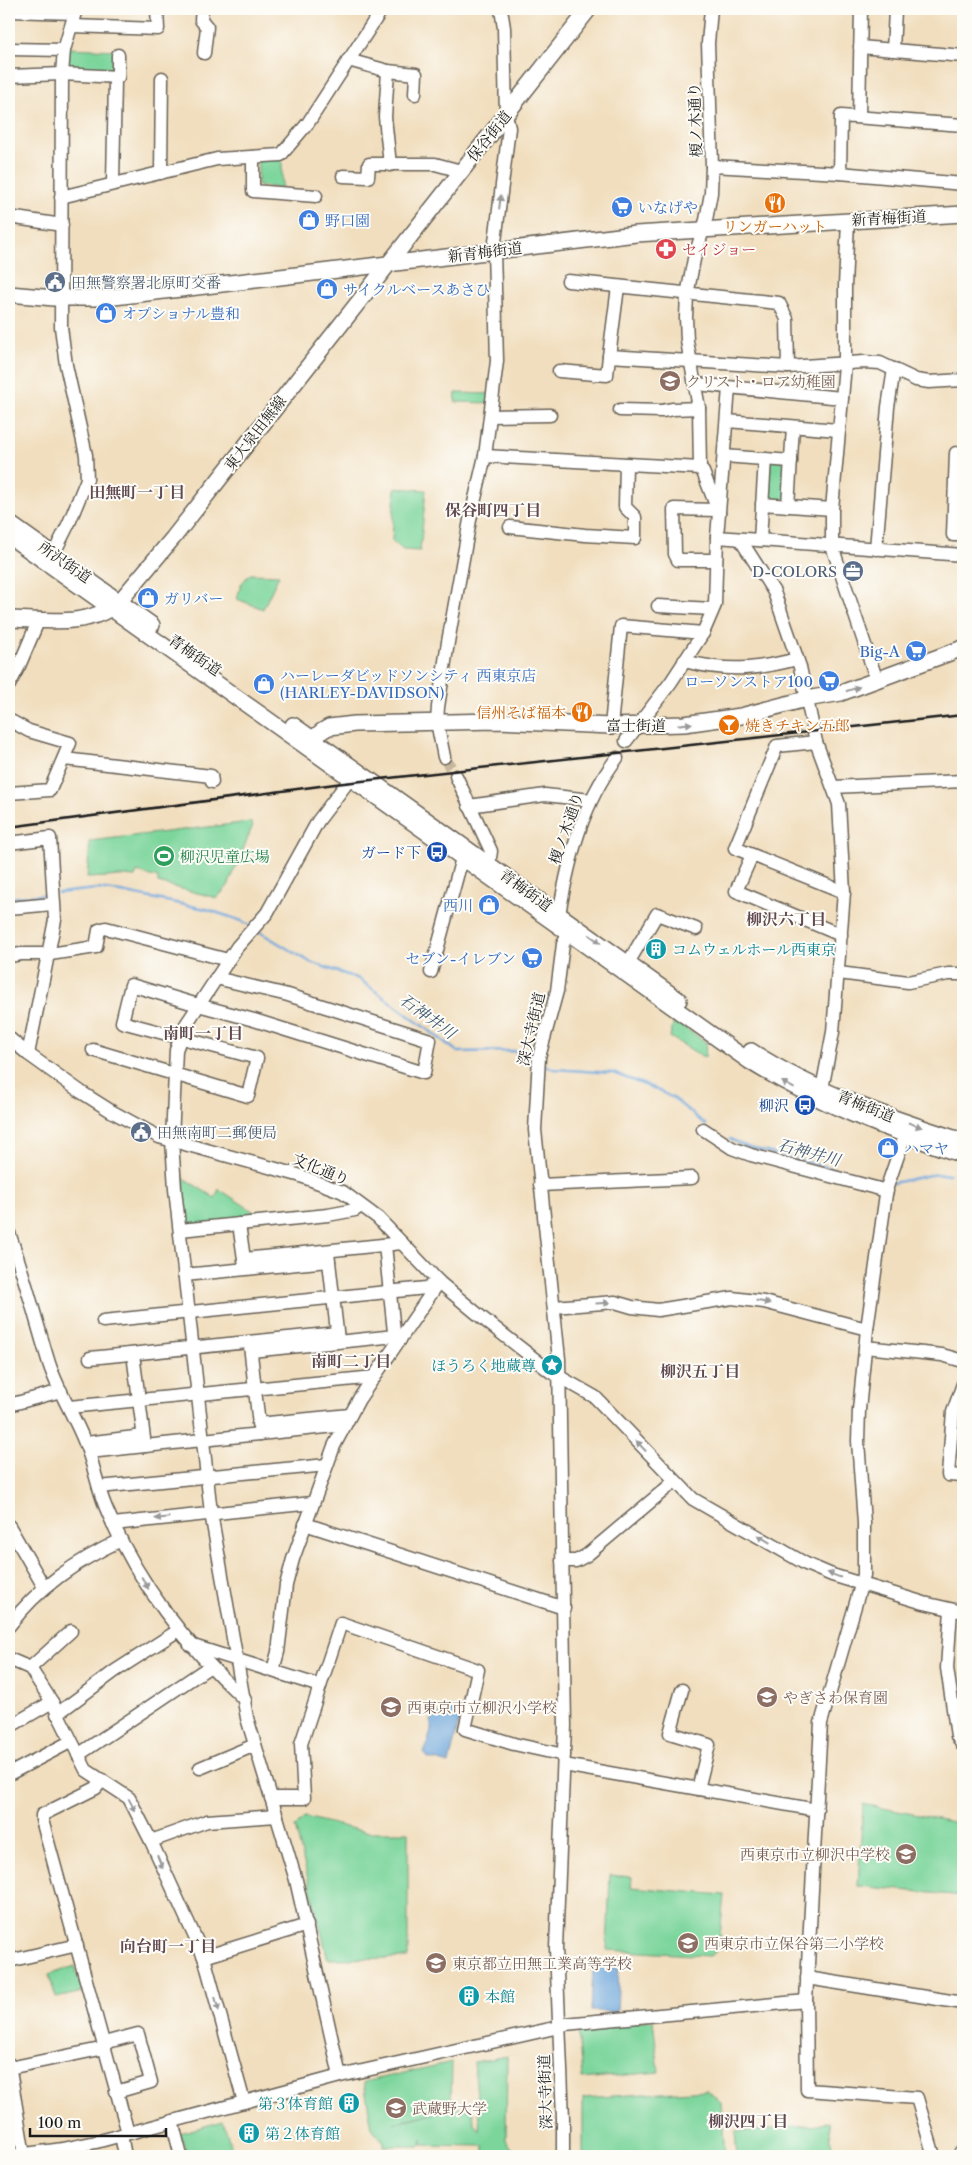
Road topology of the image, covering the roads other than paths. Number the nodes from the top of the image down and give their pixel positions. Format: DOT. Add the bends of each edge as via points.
graph roads {
  1 [pos="157,9"];
  2 [pos="202,9"];
  3 [pos="382,9"];
  4 [pos="501,9"];
  5 [pos="589,9"];
  6 [pos="711,9"];
  7 [pos="861,9"];
  8 [pos="896,10"];
  9 [pos="9,11"];
  10 [pos="75,11"];
  11 [pos="72,26"];
  12 [pos="860,47"];
  13 [pos="9,49"];
  14 [pos="64,50"];
  15 [pos="893,50"];
  16 [pos="204,53"];
  17 [pos="118,55"];
  18 [pos="963,56"];
  19 [pos="348,60"];
  20 [pos="388,71"];
  21 [pos="62,74"];
  22 [pos="9,76"];
  23 [pos="118,77"];
  24 [pos="158,86"];
  25 [pos="415,94"];
  26 [pos="506,115"];
  27 [pos="858,117"];
  28 [pos="963,126"];
  29 [pos="253,157"];
  30 [pos="390,165"];
  31 [pos="712,166"];
  32 [pos="461,171"];
  33 [pos="161,173"];
  34 [pos="840,173"];
  35 [pos="343,176"];
  36 [pos="113,183"];
  37 [pos="963,184"];
  38 [pos="316,196"];
  39 [pos="61,197"];
  40 [pos="963,214"];
  41 [pos="9,217"];
  42 [pos="848,221"];
  43 [pos="62,225"];
  44 [pos="703,230"];
  45 [pos="494,250"];
  46 [pos="389,264"];
  47 [pos="568,281"];
  48 [pos="618,287"];
  49 [pos="9,294"];
  50 [pos="687,294"];
  51 [pos="61,298"];
  52 [pos="609,356"];
  53 [pos="692,363"];
  54 [pos="845,365"];
  55 [pos="788,367"];
  56 [pos="894,369"];
  57 [pos="558,371"];
  58 [pos="963,380"];
  59 [pos="696,384"];
  60 [pos="729,388"];
  61 [pos="842,398"];
  62 [pos="700,408"];
  63 [pos="620,410"];
  64 [pos="550,415"];
  65 [pos="491,416"];
  66 [pos="727,421"];
  67 [pos="794,427"];
  68 [pos="838,430"];
  69 [pos="956,453"];
  70 [pos="485,456"];
  71 [pos="724,456"];
  72 [pos="765,459"];
  73 [pos="791,462"];
  74 [pos="626,464"];
  75 [pos="700,468"];
  76 [pos="762,504"];
  77 [pos="788,506"];
  78 [pos="832,509"];
  79 [pos="718,512"];
  80 [pos="9,523"];
  81 [pos="510,527"];
  82 [pos="963,535"];
  83 [pos="9,536"];
  84 [pos="717,537"];
  85 [pos="740,539"];
  86 [pos="760,540"];
  87 [pos="832,546"];
  88 [pos="876,549"];
  89 [pos="52,552"];
  90 [pos="963,555"];
  91 [pos="716,560"];
  92 [pos="116,605"];
  93 [pos="658,606"];
  94 [pos="712,610"];
  95 [pos="9,619"];
  96 [pos="39,620"];
  97 [pos="703,633"];
  98 [pos="963,648"];
  99 [pos="797,659"];
  100 [pos="684,661"];
  101 [pos="877,681"];
  102 [pos="9,684"];
  103 [pos="806,699"];
  104 [pos="9,720"];
  105 [pos="437,722"];
  106 [pos="611,726"];
  107 [pos="636,726"];
  108 [pos="626,741"];
  109 [pos="309,742"];
  110 [pos="816,742"];
  111 [pos="444,757"];
  112 [pos="617,758"];
  113 [pos="64,759"];
  114 [pos="456,776"];
  115 [pos="350,778"];
  116 [pos="963,781"];
  117 [pos="212,782"];
  118 [pos="833,787"];
  119 [pos="9,793"];
  120 [pos="591,800"];
  121 [pos="469,806"];
  122 [pos="9,843"];
  123 [pos="752,855"];
  124 [pos="462,858"];
  125 [pos="489,864"];
  126 [pos="844,892"];
  127 [pos="53,904"];
  128 [pos="9,908"];
  129 [pos="559,914"];
  130 [pos="570,929"];
  131 [pos="696,929"];
  132 [pos="841,935"];
  133 [pos="50,954"];
  134 [pos="9,956"];
  135 [pos="228,960"];
  136 [pos="628,963"];
  137 [pos="431,972"];
  138 [pos="839,973"];
  139 [pos="963,974"];
  140 [pos="216,978"];
  141 [pos="198,1006"];
  142 [pos="9,1038"];
  143 [pos="180,1038"];
  144 [pos="92,1050"];
  145 [pos="28,1054"];
  146 [pos="175,1075"];
  147 [pos="822,1089"];
  148 [pos="703,1129"];
  149 [pos="905,1135"];
  150 [pos="172,1140"];
  151 [pos="963,1141"];
  152 [pos="963,1155"];
  153 [pos="692,1178"];
  154 [pos="540,1185"];
  155 [pos="888,1185"];
  156 [pos="361,1206"];
  157 [pos="240,1224"];
  158 [pos="180,1230"];
  159 [pos="9,1233"];
  160 [pos="402,1243"];
  161 [pos="385,1245"];
  162 [pos="328,1256"];
  163 [pos="244,1264"];
  164 [pos="184,1276"];
  165 [pos="439,1282"];
  166 [pos="391,1290"];
  167 [pos="333,1297"];
  168 [pos="554,1307"];
  169 [pos="189,1312"];
  170 [pos="103,1321"];
  171 [pos="867,1330"];
  172 [pos="337,1338"];
  173 [pos="398,1338"];
  174 [pos="251,1347"];
  175 [pos="865,1347"];
  176 [pos="192,1349"];
  177 [pos="133,1354"];
  178 [pos="90,1358"];
  179 [pos="963,1361"];
  180 [pos="375,1376"];
  181 [pos="559,1376"];
  182 [pos="963,1384"];
  183 [pos="255,1388"];
  184 [pos="61,1391"];
  185 [pos="198,1394"];
  186 [pos="138,1400"];
  187 [pos="9,1405"];
  188 [pos="69,1407"];
  189 [pos="348,1420"];
  190 [pos="259,1429"];
  191 [pos="203,1440"];
  192 [pos="144,1441"];
  193 [pos="87,1448"];
  194 [pos="327,1464"];
  195 [pos="207,1475"];
  196 [pos="963,1476"];
  197 [pos="675,1481"];
  198 [pos="99,1487"];
  199 [pos="312,1502"];
  200 [pos="211,1513"];
  201 [pos="113,1524"];
  202 [pos="305,1524"];
  203 [pos="9,1526"];
  204 [pos="121,1540"];
  205 [pos="562,1561"];
  206 [pos="862,1585"];
  207 [pos="44,1587"];
  208 [pos="564,1608"];
  209 [pos="957,1611"];
  210 [pos="9,1626"];
  211 [pos="179,1630"];
  212 [pos="71,1631"];
  213 [pos="190,1644"];
  214 [pos="237,1658"];
  215 [pos="9,1659"];
  216 [pos="209,1667"];
  217 [pos="30,1668"];
  218 [pos="273,1670"];
  219 [pos="320,1686"];
  220 [pos="682,1690"];
  221 [pos="245,1700"];
  222 [pos="54,1708"];
  223 [pos="9,1727"];
  224 [pos="70,1742"];
  225 [pos="255,1745"];
  226 [pos="963,1746"];
  227 [pos="78,1755"];
  228 [pos="564,1760"];
  229 [pos="200,1768"];
  230 [pos="9,1774"];
  231 [pos="102,1780"];
  232 [pos="698,1789"];
  233 [pos="271,1798"];
  234 [pos="817,1810"];
  235 [pos="277,1816"];
  236 [pos="151,1841"];
  237 [pos="307,1925"];
  238 [pos="77,1945"];
  239 [pos="204,1957"];
  240 [pos="9,1961"];
  241 [pos="808,1978"];
  242 [pos="806,2002"];
  243 [pos="963,2003"];
  244 [pos="559,2027"];
  245 [pos="104,2046"];
  246 [pos="9,2066"];
  247 [pos="340,2076"];
  248 [pos="116,2092"];
  249 [pos="244,2102"];
  250 [pos="172,2121"];
  251 [pos="124,2134"];
  252 [pos="963,2151"];
  253 [pos="10,2156"];
  254 [pos="24,2156"];
  255 [pos="125,2156"];
  256 [pos="181,2156"];
  257 [pos="563,2156"];
  258 [pos="934,2156"];
  259 [pos="958,2156"];
  1 -- 11 [label="street" via="158,29"];
  2 -- 16 [label="street" via="201,20 207,27"];
  3 -- 19 [label="street"];
  4 -- 26 [label="street"];
  5 -- 26 [label="main road, 保谷街道"];
  6 -- 31 [label="street, 榎ノ木通り" via="708,44"];
  7 -- 12 [label="street"];
  8 -- 15 [label="street"];
  9 -- 10 [label="street"];
  10 -- 11 [label="street"];
  11 -- 14 [label="street"];
  12 -- 15 [label="street"];
  12 -- 27 [label="street"];
  13 -- 14 [label="street"];
  14 -- 21 [label="street"];
  15 -- 18 [label="street"];
  17 -- 23 [label="street"];
  19 -- 20 [label="street"];
  19 -- 29 [label="street" via="308,123 281,154"];
  20 -- 25 [label="street" via="416,74"];
  20 -- 30 [label="street" via="385,117"];
  21 -- 22 [label="street"];
  21 -- 23 [label="street"];
  21 -- 39 [label="street"];
  23 -- 36 [label="street" via="115,80"];
  24 -- 33 [label="street"];
  26 -- 32 [label="main road, 保谷街道"];
  45 -- 26 [label="street, one-way" via="509,128"];
  27 -- 28 [label="street"];
  27 -- 34 [label="street" via="841,116"];
  29 -- 33 [label="street" via="218,159"];
  29 -- 38 [label="street" via="253,191"];
  30 -- 32 [label="street" via="435,164"];
  30 -- 35 [label="street" via="369,164 368,177"];
  31 -- 34 [label="street"];
  31 -- 44 [label="street, 榎ノ木通り"];
  32 -- 46 [label="main road, 保谷街道"];
  33 -- 36 [label="street"];
  34 -- 37 [label="street"];
  36 -- 39 [label="street"];
  39 -- 43 [label="street"];
  40 -- 42 [label="main road, 新青梅街道"];
  41 -- 43 [label="street"];
  42 -- 44 [label="main road, 新青梅街道"];
  42 -- 54 [label="street"];
  43 -- 51 [label="street"];
  44 -- 45 [label="main road, 新青梅街道"];
  44 -- 50 [label="street, 榎ノ木通り"];
  45 -- 46 [label="main road, 新青梅街道"];
  45 -- 65 [label="street" via="497,361"];
  46 -- 51 [label="main road, 新青梅街道" via="151,294"];
  46 -- 92 [label="main road, 東大泉田無線" via="173,538"];
  47 -- 48 [label="street"];
  48 -- 50 [label="street"];
  48 -- 52 [label="street"];
  49 -- 51 [label="main road, 新青梅街道"];
  50 -- 53 [label="street, 榎ノ木通り" via="687,341"];
  50 -- 55 [label="street" via="778,303 787,319"];
  51 -- 89 [label="street" via="64,356 86,455 87,478 69,523"];
  52 -- 53 [label="street"];
  52 -- 57 [label="street" via="607,376"];
  53 -- 55 [label="street"];
  53 -- 59 [label="street, 榎ノ木通り"];
  54 -- 55 [label="street"];
  54 -- 56 [label="street" via="880,363"];
  54 -- 61 [label="street"];
  56 -- 58 [label="street" via="928,382"];
  56 -- 88 [label="street"];
  59 -- 60 [label="street"];
  59 -- 62 [label="street, 榎ノ木通り"];
  60 -- 61 [label="street"];
  60 -- 66 [label="street"];
  61 -- 68 [label="street"];
  62 -- 63 [label="street"];
  62 -- 75 [label="street, 榎ノ木通り"];
  64 -- 65 [label="street"];
  65 -- 70 [label="street"];
  66 -- 67 [label="street"];
  66 -- 71 [label="street"];
  67 -- 68 [label="street"];
  67 -- 73 [label="street"];
  68 -- 78 [label="street"];
  69 -- 82 [label="street" via="953,535"];
  70 -- 74 [label="street"];
  70 -- 105 [label="street" via="470,520"];
  71 -- 72 [label="street"];
  71 -- 79 [label="street"];
  72 -- 73 [label="street"];
  72 -- 76 [label="street"];
  73 -- 77 [label="street"];
  74 -- 75 [label="street"];
  74 -- 81 [label="street" via="625,507 635,517 635,538"];
  75 -- 79 [label="street"];
  76 -- 77 [label="street"];
  76 -- 86 [label="street"];
  77 -- 78 [label="street"];
  78 -- 87 [label="street"];
  79 -- 84 [label="street"];
  79 -- 91 [label="street" via="674,509 675,554 678,560"];
  80 -- 89 [label="main road, 所沢街道"];
  83 -- 92 [label="main road, 所沢街道"];
  84 -- 85 [label="street"];
  84 -- 91 [label="street"];
  85 -- 86 [label="street"];
  85 -- 99 [label="street" via="774,592"];
  86 -- 87 [label="street"];
  87 -- 88 [label="street"];
  87 -- 101 [label="street"];
  88 -- 90 [label="street"];
  89 -- 92 [label="main road, 所沢街道"];
  91 -- 94 [label="street" via="715,605"];
  92 -- 96 [label="main road" via="97,617"];
  92 -- 109 [label="main road, 青梅街道"];
  93 -- 94 [label="street"];
  94 -- 97 [label="street"];
  95 -- 96 [label="main road"];
  96 -- 102 [label="street"];
  97 -- 100 [label="street"];
  97 -- 106 [label="street" via="621,626"];
  98 -- 101 [label="main road, 富士街道"];
  99 -- 100 [label="street" via="748,669 713,668"];
  99 -- 103 [label="street"];
  100 -- 107 [label="street"];
  103 -- 101 [label="main road, 富士街道, one-way" via="841,693"];
  107 -- 103 [label="main road, 富士街道, one-way" via="684,724 741,716"];
  103 -- 110 [label="street"];
  104 -- 113 [label="street" via="29,731 70,743"];
  105 -- 106 [label="main road, 富士街道" via="521,721"];
  105 -- 109 [label="main road, 富士街道" via="339,725 322,731"];
  105 -- 111 [label="street"];
  106 -- 107 [label="main road, 富士街道"];
  107 -- 108 [label="street"];
  109 -- 115 [label="main road, 青梅街道"];
  109 -- 125 [label="main road, 青梅街道"];
  110 -- 118 [label="street"];
  110 -- 123 [label="street" via="777,746 735,848"];
  112 -- 120 [label="street, 榎ノ木通り"];
  113 -- 117 [label="street" via="211,776"];
  113 -- 119 [label="street" via="50,790"];
  114 -- 121 [label="street"];
  115 -- 124 [label="main road, 青梅街道"];
  115 -- 135 [label="street" via="318,821 267,912"];
  116 -- 118 [label="street"];
  118 -- 126 [label="street" via="839,804"];
  120 -- 121 [label="street" via="545,795"];
  120 -- 129 [label="street, 榎ノ木通り" via="570,859"];
  121 -- 125 [label="street" via="491,851"];
  122 -- 127 [label="street" via="50,838"];
  123 -- 126 [label="street"];
  123 -- 132 [label="street" via="736,891"];
  124 -- 130 [label="main road, 青梅街道"];
  124 -- 137 [label="street"];
  125 -- 129 [label="main road, 青梅街道"];
  126 -- 132 [label="street"];
  127 -- 128 [label="street"];
  127 -- 133 [label="street" via="55,920"];
  129 -- 130 [label="main road, 青梅街道"];
  130 -- 136 [label="main road, 青梅街道, one-way"];
  149 -- 130 [label="main road, 青梅街道, one-way" via="832,1106 770,1074"];
  130 -- 154 [label="street, 深大寺街道" via="563,944 557,991 538,1062 535,1144"];
  131 -- 136 [label="street" via="657,914"];
  132 -- 138 [label="street"];
  133 -- 134 [label="street"];
  133 -- 135 [label="street" via="96,947 100,930 106,928"];
  133 -- 145 [label="street"];
  135 -- 140 [label="street"];
  136 -- 147 [label="main road, 青梅街道" via="760,1057"];
  138 -- 139 [label="street" via="908,982"];
  138 -- 147 [label="street" via="833,1032"];
  140 -- 141 [label="street"];
  140 -- 141 [label="street" via="288,995 430,1040 424,1073"];
  141 -- 143 [label="street"];
  141 -- 143 [label="street" via="131,985 122,1022"];
  142 -- 145 [label="street, 文化通り"];
  143 -- 146 [label="street"];
  143 -- 146 [label="street" via="257,1058 248,1096"];
  144 -- 146 [label="street"];
  145 -- 150 [label="street, 文化通り" via="110,1110 159,1137"];
  146 -- 150 [label="street"];
  147 -- 151 [label="main road, 青梅街道, one-way"];
  148 -- 155 [label="street" via="732,1148 751,1155"];
  149 -- 152 [label="main road, 青梅街道"];
  149 -- 155 [label="street"];
  150 -- 156 [label="street, 文化通り" via="298,1175 343,1192"];
  150 -- 158 [label="street"];
  153 -- 154 [label="street"];
  154 -- 168 [label="street, 深大寺街道"];
  155 -- 171 [label="street"];
  156 -- 157 [label="street" via="328,1215"];
  156 -- 160 [label="street, 文化通り"];
  157 -- 158 [label="street"];
  157 -- 163 [label="street"];
  158 -- 164 [label="street"];
  159 -- 184 [label="street" via="48,1362"];
  160 -- 161 [label="street"];
  160 -- 165 [label="street, 文化通り"];
  161 -- 162 [label="street"];
  161 -- 166 [label="street"];
  162 -- 163 [label="street"];
  162 -- 167 [label="street"];
  163 -- 164 [label="street"];
  164 -- 169 [label="street"];
  165 -- 166 [label="street" via="426,1288"];
  165 -- 173 [label="street"];
  165 -- 181 [label="street, 文化通り"];
  166 -- 167 [label="street"];
  166 -- 173 [label="street"];
  167 -- 169 [label="street"];
  167 -- 172 [label="street"];
  168 -- 171 [label="street, one-way" via="615,1302 658,1310 732,1298 764,1302"];
  168 -- 181 [label="street"];
  169 -- 170 [label="street"];
  169 -- 176 [label="street"];
  171 -- 175 [label="street"];
  172 -- 173 [label="street"];
  172 -- 174 [label="street"];
  173 -- 180 [label="street"];
  174 -- 176 [label="street"];
  174 -- 183 [label="street"];
  175 -- 179 [label="street" via="942,1354"];
  175 -- 206 [label="street" via="858,1440 864,1523"];
  176 -- 177 [label="street"];
  176 -- 185 [label="street"];
  177 -- 178 [label="street"];
  177 -- 186 [label="street"];
  180 -- 183 [label="street"];
  180 -- 189 [label="street"];
  197 -- 181 [label="street, 文化通り, one-way" via="595,1397"];
  181 -- 205 [label="street, 深大寺街道"];
  182 -- 196 [label="street" via="953,1412 948,1475"];
  183 -- 185 [label="street"];
  183 -- 190 [label="street"];
  184 -- 187 [label="street"];
  184 -- 188 [label="street"];
  185 -- 186 [label="street"];
  185 -- 191 [label="street"];
  186 -- 188 [label="street"];
  186 -- 192 [label="street"];
  188 -- 193 [label="street"];
  189 -- 190 [label="street"];
  189 -- 194 [label="street"];
  190 -- 191 [label="street"];
  191 -- 192 [label="street"];
  191 -- 195 [label="street"];
  192 -- 193 [label="street"];
  193 -- 198 [label="street"];
  194 -- 195 [label="street"];
  194 -- 199 [label="street"];
  195 -- 198 [label="street"];
  195 -- 200 [label="street"];
  197 -- 205 [label="street" via="587,1555 576,1561"];
  206 -- 197 [label="street, 文化通り, one-way" via="806,1564 693,1499"];
  198 -- 201 [label="street"];
  199 -- 200 [label="street"];
  199 -- 202 [label="street"];
  200 -- 201 [label="street, one-way"];
  200 -- 214 [label="street"];
  201 -- 204 [label="street"];
  202 -- 208 [label="street"];
  202 -- 218 [label="street" via="286,1585"];
  203 -- 207 [label="street"];
  204 -- 207 [label="street" via="68,1568"];
  204 -- 211 [label="street, one-way" via="154,1599"];
  205 -- 208 [label="street, 深大寺街道"];
  206 -- 209 [label="street, 文化通り"];
  206 -- 234 [label="street" via="821,1723"];
  207 -- 210 [label="street"];
  208 -- 228 [label="street, 深大寺街道"];
  209 -- 226 [label="street" via="947,1668 957,1736"];
  211 -- 213 [label="street"];
  211 -- 222 [label="street"];
  212 -- 217 [label="street"];
  213 -- 214 [label="street"];
  213 -- 216 [label="street"];
  214 -- 218 [label="street"];
  214 -- 221 [label="street"];
  215 -- 217 [label="street"];
  216 -- 221 [label="street"];
  216 -- 227 [label="street"];
  217 -- 222 [label="street"];
  218 -- 219 [label="street"];
  219 -- 228 [label="street" via="341,1623 478,1670 465,1729"];
  219 -- 233 [label="street" via="301,1744 304,1798"];
  220 -- 232 [label="street" via="670,1733 709,1745"];
  221 -- 225 [label="street"];
  222 -- 223 [label="street"];
  222 -- 224 [label="street"];
  224 -- 227 [label="street"];
  224 -- 230 [label="street"];
  225 -- 229 [label="street"];
  225 -- 233 [label="street"];
  227 -- 231 [label="street" via="86,1770"];
  228 -- 232 [label="street"];
  228 -- 244 [label="street, 深大寺街道" via="556,1948"];
  231 -- 236 [label="street, one-way" via="129,1798"];
  231 -- 238 [label="street" via="96,1788 42,1815"];
  232 -- 234 [label="street"];
  233 -- 235 [label="street"];
  234 -- 241 [label="street"];
  235 -- 236 [label="street" via="207,1821"];
  235 -- 237 [label="street"];
  236 -- 239 [label="street, one-way"];
  237 -- 239 [label="street"];
  237 -- 247 [label="street"];
  238 -- 240 [label="street"];
  238 -- 245 [label="street"];
  239 -- 249 [label="street, one-way"];
  241 -- 242 [label="street"];
  241 -- 243 [label="street"];
  242 -- 244 [label="street"];
  242 -- 258 [label="street" via="807,2090 917,2098"];
  244 -- 247 [label="street"];
  244 -- 257 [label="street, 深大寺街道"];
  245 -- 246 [label="street"];
  245 -- 248 [label="street"];
  245 -- 248 [label="street" via="138,2034 151,2082"];
  246 -- 254 [label="street"];
  247 -- 249 [label="street"];
  248 -- 251 [label="street"];
  249 -- 250 [label="street"];
  250 -- 251 [label="street"];
  250 -- 256 [label="street"];
  251 -- 254 [label="street"];
  251 -- 255 [label="street"];
  252 -- 259 [label="street"];
  253 -- 254 [label="street"];
}
